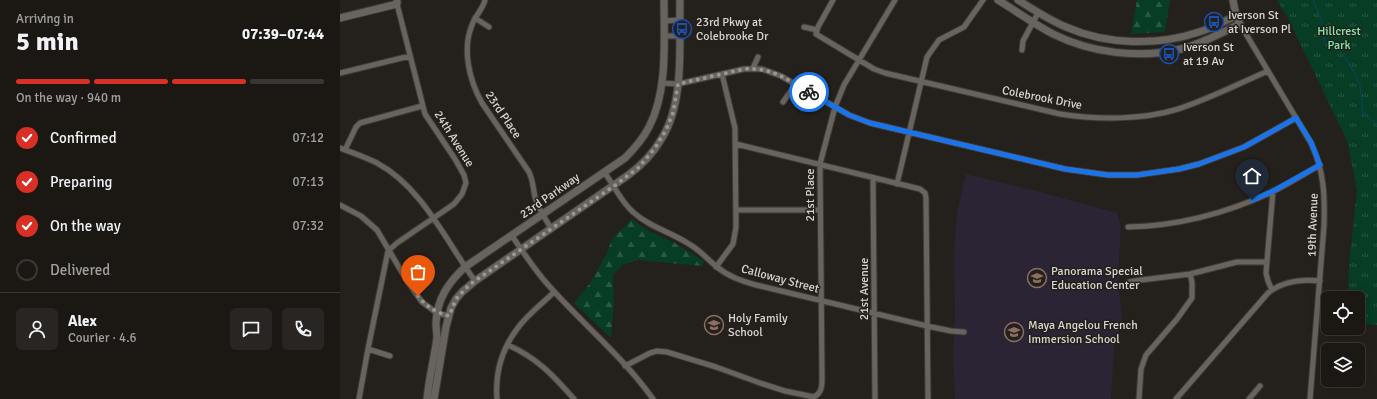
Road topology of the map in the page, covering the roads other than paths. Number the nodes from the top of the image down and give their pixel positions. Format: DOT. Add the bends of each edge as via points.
graph roads {
  1 [pos="485,0"];
  2 [pos="664,0"];
  3 [pos="680,0"];
  4 [pos="833,0"];
  5 [pos="895,0"];
  6 [pos="983,0"];
  7 [pos="998,0"];
  8 [pos="1018,0"];
  9 [pos="1232,0"];
  10 [pos="397,2"];
  11 [pos="1038,13"];
  12 [pos="1236,16"];
  13 [pos="340,18"];
  14 [pos="475,18"];
  15 [pos="679,20"];
  16 [pos="664,21"];
  17 [pos="1033,22"];
  18 [pos="1240,24"];
  19 [pos="489,27"];
  20 [pos="804,27"];
  21 [pos="817,32"];
  22 [pos="664,36"];
  23 [pos="679,36"];
  24 [pos="1022,50"];
  25 [pos="410,56"];
  26 [pos="758,57"];
  27 [pos="859,60"];
  28 [pos="753,68"];
  29 [pos="1268,71"];
  30 [pos="340,73"];
  31 [pos="722,74"];
  32 [pos="920,81"];
  33 [pos="662,83"];
  34 [pos="678,84"];
  35 [pos="796,84"];
  36 [pos="783,102"];
  37 [pos="422,106"];
  38 [pos="835,108"];
  39 [pos="1296,118"];
  40 [pos="908,133"];
  41 [pos="736,144"];
  42 [pos="343,149"];
  43 [pos="820,164"];
  44 [pos="1320,165"];
  45 [pos="604,172"];
  46 [pos="874,178"];
  47 [pos="897,184"];
  48 [pos="614,186"];
  49 [pos="1273,191"];
  50 [pos="340,205"];
  51 [pos="737,210"];
  52 [pos="820,210"];
  53 [pos="542,215"];
  54 [pos="433,219"];
  55 [pos="1128,227"];
  56 [pos="551,228"];
  57 [pos="512,236"];
  58 [pos="521,249"];
  59 [pos="388,251"];
  60 [pos="1267,262"];
  61 [pos="465,267"];
  62 [pos="716,267"];
  63 [pos="1190,274"];
  64 [pos="475,281"];
  65 [pos="1320,281"];
  66 [pos="1129,282"];
  67 [pos="1272,290"];
  68 [pos="554,292"];
  69 [pos="822,301"];
  70 [pos="437,313"];
  71 [pos="874,314"];
  72 [pos="449,316"];
  73 [pos="927,326"];
  74 [pos="964,332"];
  75 [pos="508,345"];
  76 [pos="368,349"];
  77 [pos="390,356"];
  78 [pos="625,366"];
  79 [pos="1260,386"];
  80 [pos="359,399"];
  81 [pos="427,399"];
  82 [pos="434,399"];
  83 [pos="497,399"];
  84 [pos="574,399"];
  85 [pos="653,399"];
  86 [pos="875,399"];
  87 [pos="928,399"];
  88 [pos="1139,399"];
  89 [pos="1176,399"];
  90 [pos="1249,399"];
  91 [pos="1310,399"];
  1 -- 14 [label="street, 23rd Place"];
  2 -- 16 [label="street, 23rd Parkway"];
  3 -- 15 [label="street"];
  4 -- 21 [label="street"];
  5 -- 27 [label="street, 21st Place"];
  6 -- 32 [label="street" via="964,27 943,38 934,47 926,59"];
  7 -- 17 [label="street"];
  8 -- 11 [label="street"];
  9 -- 12 [label="street"];
  10 -- 13 [label="street"];
  10 -- 25 [label="street, 24th Avenue"];
  11 -- 12 [label="street" via="1083,34 1133,41 1180,37 1208,29"];
  11 -- 17 [label="street"];
  12 -- 18 [label="street"];
  14 -- 19 [label="street"];
  14 -- 53 [label="street, 23rd Place" via="466,45 476,93 529,172"];
  15 -- 16 [label="street"];
  15 -- 23 [label="street"];
  16 -- 22 [label="street, 23rd Parkway"];
  17 -- 18 [label="street" via="1076,43 1102,50 1131,53 1182,49"];
  17 -- 24 [label="street" via="1023,40"];
  18 -- 29 [label="street, 19th Avenue"];
  20 -- 21 [label="street, Colebrook Drive"];
  21 -- 27 [label="street, Colebrook Drive"];
  22 -- 23 [label="street"];
  22 -- 33 [label="street, 23rd Parkway"];
  23 -- 34 [label="street"];
  25 -- 30 [label="street"];
  25 -- 37 [label="street, 24th Avenue"];
  26 -- 28 [label="street"];
  27 -- 32 [label="street, Colebrook Drive" via="885,73"];
  27 -- 38 [label="street, 21st Place" via="844,85"];
  28 -- 31 [label="street"];
  28 -- 35 [label="street" via="774,72"];
  29 -- 32 [label="street, Colebrook Drive" via="1177,109 1126,117 1060,114"];
  29 -- 39 [label="street, 19th Avenue"];
  31 -- 34 [label="street"];
  31 -- 41 [label="street" via="734,119"];
  32 -- 40 [label="street"];
  33 -- 34 [label="street"];
  33 -- 45 [label="street, 23rd Parkway" via="654,118 646,133 625,158"];
  34 -- 48 [label="street" via="673,113 662,138 643,163"];
  35 -- 36 [label="street"];
  35 -- 38 [label="street"];
  37 -- 42 [label="street" via="360,123"];
  37 -- 54 [label="street, 24th Avenue" via="458,163 466,183 456,202"];
  38 -- 40 [label="street" via="859,120"];
  38 -- 43 [label="street, 21st Place"];
  39 -- 40 [label="street" via="1244,147 1206,162 1137,175 1108,175 1065,169"];
  39 -- 44 [label="street, 19th Avenue" via="1311,142"];
  40 -- 47 [label="street"];
  41 -- 43 [label="street"];
  41 -- 51 [label="street"];
  42 -- 54 [label="street" via="378,164 398,178 412,191"];
  43 -- 46 [label="street"];
  43 -- 52 [label="street, 21st Place"];
  44 -- 49 [label="street"];
  44 -- 65 [label="street, 19th Avenue" via="1325,204"];
  45 -- 48 [label="street, Calloway Street"];
  45 -- 53 [label="street, 23rd Parkway"];
  46 -- 47 [label="street"];
  46 -- 71 [label="street, 21st Avenue"];
  47 -- 73 [label="street" via="920,189 925,193"];
  48 -- 56 [label="street"];
  48 -- 62 [label="street, Calloway Street" via="626,206 640,218 689,244"];
  49 -- 55 [label="street" via="1241,205 1190,220"];
  49 -- 60 [label="street"];
  50 -- 59 [label="street" via="361,216 376,230"];
  51 -- 52 [label="street"];
  51 -- 62 [label="street" via="733,244"];
  52 -- 69 [label="street, 21st Place"];
  53 -- 56 [label="street, 23rd Place"];
  53 -- 57 [label="street, 23rd Parkway"];
  54 -- 59 [label="street, 24th Avenue"];
  54 -- 61 [label="street"];
  56 -- 58 [label="street"];
  57 -- 58 [label="street"];
  57 -- 61 [label="street, 23rd Parkway"];
  58 -- 64 [label="street"];
  58 -- 68 [label="street"];
  59 -- 70 [label="street" via="418,296"];
  59 -- 76 [label="street"];
  60 -- 63 [label="street" via="1237,262"];
  60 -- 67 [label="street" via="1267,278"];
  61 -- 64 [label="street"];
  61 -- 70 [label="street, 23rd Parkway" via="446,287"];
  62 -- 69 [label="street, Calloway Street" via="745,282"];
  63 -- 66 [label="street"];
  63 -- 88 [label="street" via="1192,298 1146,355 1141,369"];
  64 -- 72 [label="street" via="456,299"];
  65 -- 67 [label="street" via="1298,280"];
  65 -- 91 [label="street, 19th Avenue"];
  67 -- 89 [label="street"];
  68 -- 75 [label="street" via="517,328"];
  68 -- 78 [label="street"];
  69 -- 71 [label="street, Calloway Street"];
  69 -- 78 [label="street, 21st Place" via="821,389 816,396 807,396 760,383 667,352 650,353"];
  70 -- 72 [label="street"];
  70 -- 81 [label="street, 23rd Parkway" via="437,336"];
  71 -- 73 [label="street, Calloway Street"];
  71 -- 86 [label="street, 21st Avenue"];
  72 -- 82 [label="street"];
  73 -- 74 [label="street, Calloway Street"];
  73 -- 87 [label="street"];
  75 -- 83 [label="street" via="498,372"];
  75 -- 84 [label="street" via="525,352 535,360"];
  76 -- 77 [label="street"];
  76 -- 80 [label="street"];
  78 -- 85 [label="street"];
  79 -- 90 [label="street"];
}
